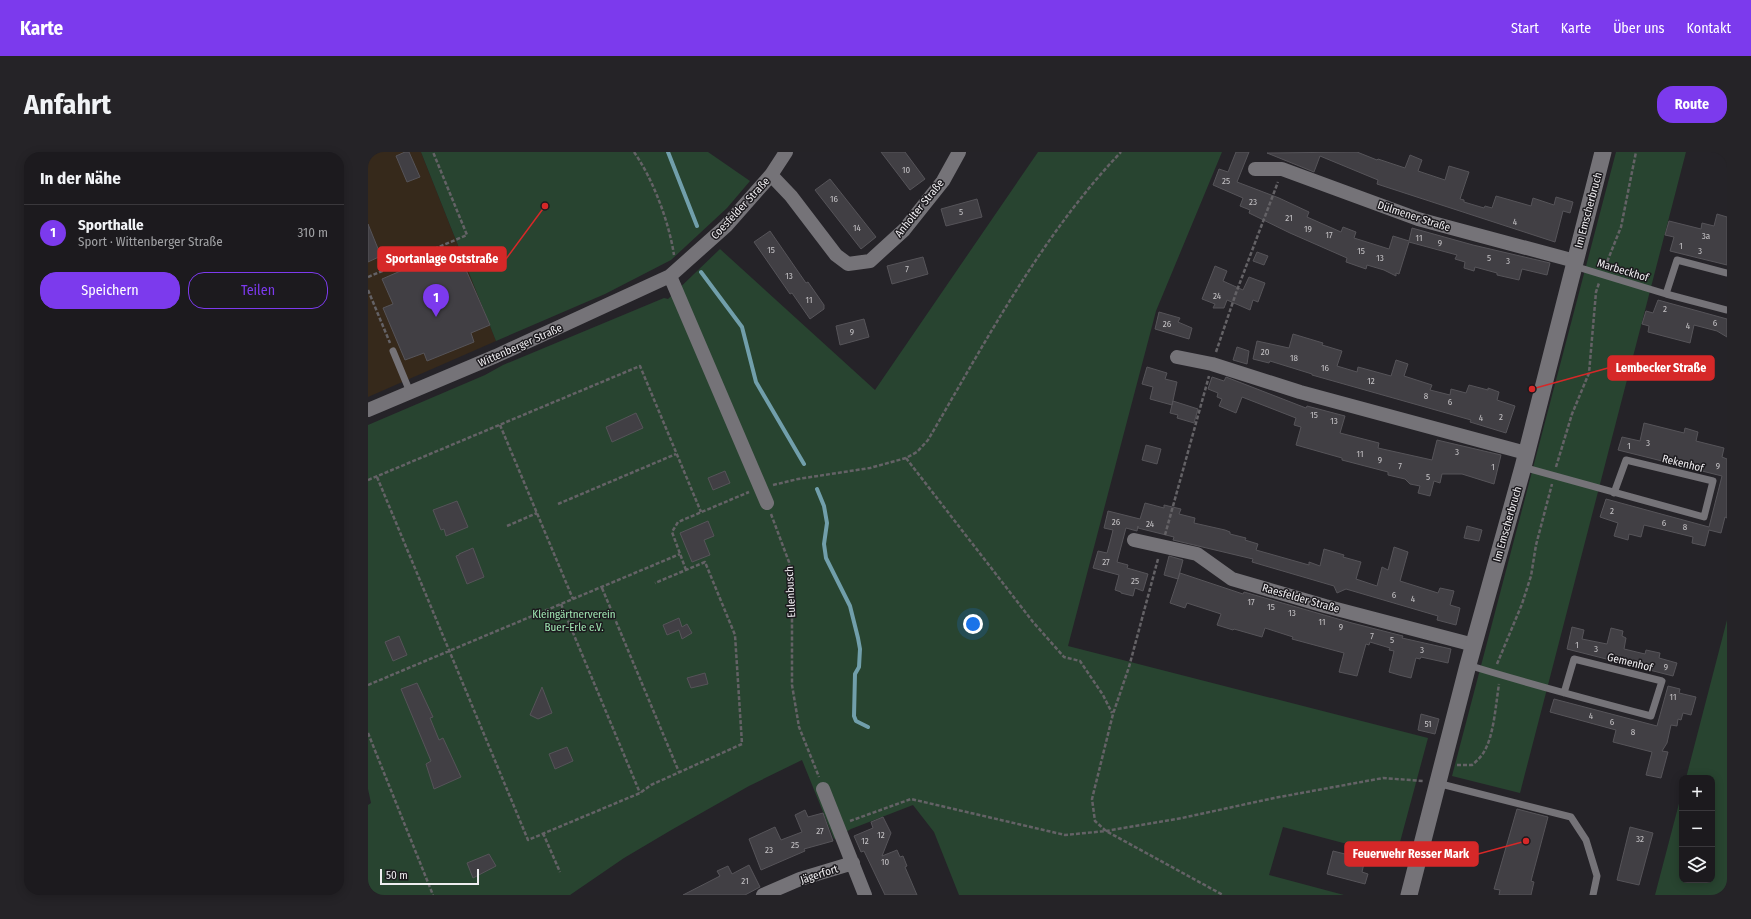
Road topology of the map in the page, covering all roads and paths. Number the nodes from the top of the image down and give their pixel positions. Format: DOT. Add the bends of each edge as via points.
graph roads {
  1 [pos="432,152"];
  2 [pos="634,152"];
  3 [pos="786,152"];
  4 [pos="959,152"];
  5 [pos="1121,152"];
  6 [pos="1603,152"];
  7 [pos="1636,152"];
  8 [pos="1255,170"];
  9 [pos="1282,170"];
  10 [pos="771,175"];
  11 [pos="1574,264"];
  12 [pos="1727,273"];
  13 [pos="1601,275"];
  14 [pos="670,276"];
  15 [pos="368,277"];
  16 [pos="368,290"];
  17 [pos="1666,294"];
  18 [pos="1727,310"];
  19 [pos="393,351"];
  20 [pos="1177,357"];
  21 [pos="1212,364"];
  22 [pos="410,392"];
  23 [pos="368,410"];
  24 [pos="500,425"];
  25 [pos="676,454"];
  26 [pos="906,458"];
  27 [pos="1524,460"];
  28 [pos="1554,476"];
  29 [pos="377,477"];
  30 [pos="368,480"];
  31 [pos="761,488"];
  32 [pos="1614,493"];
  33 [pos="768,503"];
  34 [pos="558,504"];
  35 [pos="701,512"];
  36 [pos="537,514"];
  37 [pos="507,526"];
  38 [pos="1134,540"];
  39 [pos="1162,547"];
  40 [pos="680,554"];
  41 [pos="686,570"];
  42 [pos="656,583"];
  43 [pos="602,588"];
  44 [pos="573,599"];
  45 [pos="561,604"];
  46 [pos="1474,645"];
  47 [pos="450,650"];
  48 [pos="1468,665"];
  49 [pos="1500,675"];
  50 [pos="368,685"];
  51 [pos="1564,693"];
  52 [pos="1113,714"];
  53 [pos="368,733"];
  54 [pos="1442,766"];
  55 [pos="679,772"];
  56 [pos="1437,782"];
  57 [pos="823,789"];
  58 [pos="640,793"];
  59 [pos="838,826"];
  60 [pos="1106,831"];
  61 [pos="543,833"];
  62 [pos="853,863"];
  63 [pos="560,872"];
  64 [pos="433,895"];
  65 [pos="763,895"];
  66 [pos="865,895"];
  67 [pos="1223,895"];
  68 [pos="1409,895"];
  69 [pos="1593,895"];
  1 -- 15 [label="path" via="467,235"];
  2 -- 14 [label="path" via="642,164 659,204 671,240 674,258"];
  3 -- 10 [label="street, Coesfelder Straße"];
  4 -- 10 [label="street, Anholter Straße" via="943,181 904,230 870,261 848,264 836,255 791,196"];
  5 -- 26 [label="path" via="1097,177 1049,240 1007,305 928,440 917,452"];
  6 -- 11 [label="street, Im Emscherbruch"];
  7 -- 13 [label="path" via="1621,227"];
  8 -- 9 [label="street, Dülmener Straße"];
  9 -- 11 [label="street, Dülmener Straße" via="1418,219"];
  9 -- 21 [label="path"];
  10 -- 14 [label="street, Coesfelder Straße" via="726,226"];
  11 -- 13 [label="lane, Marbeckhof"];
  11 -- 27 [label="street, Im Emscherbruch"];
  12 -- 17 [label="lane" via="1677,260"];
  13 -- 17 [label="lane, Marbeckhof"];
  13 -- 28 [label="path" via="1596,292 1589,373 1572,414"];
  14 -- 22 [label="street, Wittenberger Straße" via="496,356"];
  14 -- 31 [label="street"];
  16 -- 19 [label="path"];
  17 -- 18 [label="lane, Marbeckhof"];
  19 -- 22 [label="lane"];
  20 -- 21 [label="street"];
  21 -- 27 [label="street"];
  21 -- 39 [label="path"];
  22 -- 23 [label="street, Wittenberger Straße"];
  24 -- 25 [label="path" via="640,366"];
  24 -- 29 [label="path"];
  24 -- 36 [label="path"];
  25 -- 34 [label="path"];
  25 -- 35 [label="path"];
  26 -- 31 [label="path" via="870,468 798,479"];
  26 -- 52 [label="path" via="1033,622 1064,657 1080,661"];
  27 -- 28 [label="lane, Rekenhof"];
  27 -- 46 [label="street, Im Emscherbruch"];
  28 -- 32 [label="lane, Rekenhof"];
  28 -- 49 [label="path" via="1536,545 1531,576 1497,664"];
  29 -- 30 [label="path"];
  29 -- 47 [label="path"];
  31 -- 33 [label="street"];
  31 -- 35 [label="path"];
  32 -- 32 [label="lane, Rekenhof" via="1704,517 1713,482 1626,460"];
  33 -- 57 [label="path, Eulenbusch" via="789,562 792,597 792,685 799,727"];
  35 -- 40 [label="path" via="678,522 672,532"];
  36 -- 37 [label="path"];
  36 -- 44 [label="path"];
  38 -- 39 [label="street, Raesfelder Straße"];
  39 -- 46 [label="street, Raesfelder Straße" via="1197,554 1232,579"];
  39 -- 52 [label="path"];
  40 -- 41 [label="path"];
  40 -- 43 [label="path"];
  41 -- 42 [label="path"];
  41 -- 55 [label="path" via="705,562 735,634 742,744"];
  43 -- 44 [label="path"];
  43 -- 55 [label="path"];
  44 -- 45 [label="path"];
  45 -- 47 [label="path"];
  45 -- 58 [label="path"];
  46 -- 48 [label="street, Im Emscherbruch"];
  47 -- 50 [label="path"];
  47 -- 61 [label="path" via="528,840"];
  48 -- 49 [label="lane, Gemenhof"];
  48 -- 54 [label="street, Im Emscherbruch"];
  49 -- 51 [label="lane, Gemenhof"];
  49 -- 54 [label="path" via="1492,731 1486,748 1472,765"];
  51 -- 51 [label="lane, Gemenhof" via="1651,716 1662,681 1574,659"];
  52 -- 60 [label="path" via="1092,799 1095,821"];
  53 -- 64 [label="path"];
  54 -- 56 [label="street, Im Emscherbruch"];
  55 -- 58 [label="path"];
  56 -- 60 [label="path" via="1384,778"];
  56 -- 68 [label="street, Im Emscherbruch"];
  56 -- 69 [label="lane" via="1571,817 1586,840 1598,876"];
  57 -- 59 [label="street"];
  58 -- 61 [label="path"];
  59 -- 60 [label="path" via="911,799 1065,835"];
  59 -- 62 [label="street"];
  60 -- 67 [label="path"];
  61 -- 63 [label="path"];
  62 -- 65 [label="street, Jägerfort" via="800,879"];
  62 -- 66 [label="street"];
}
